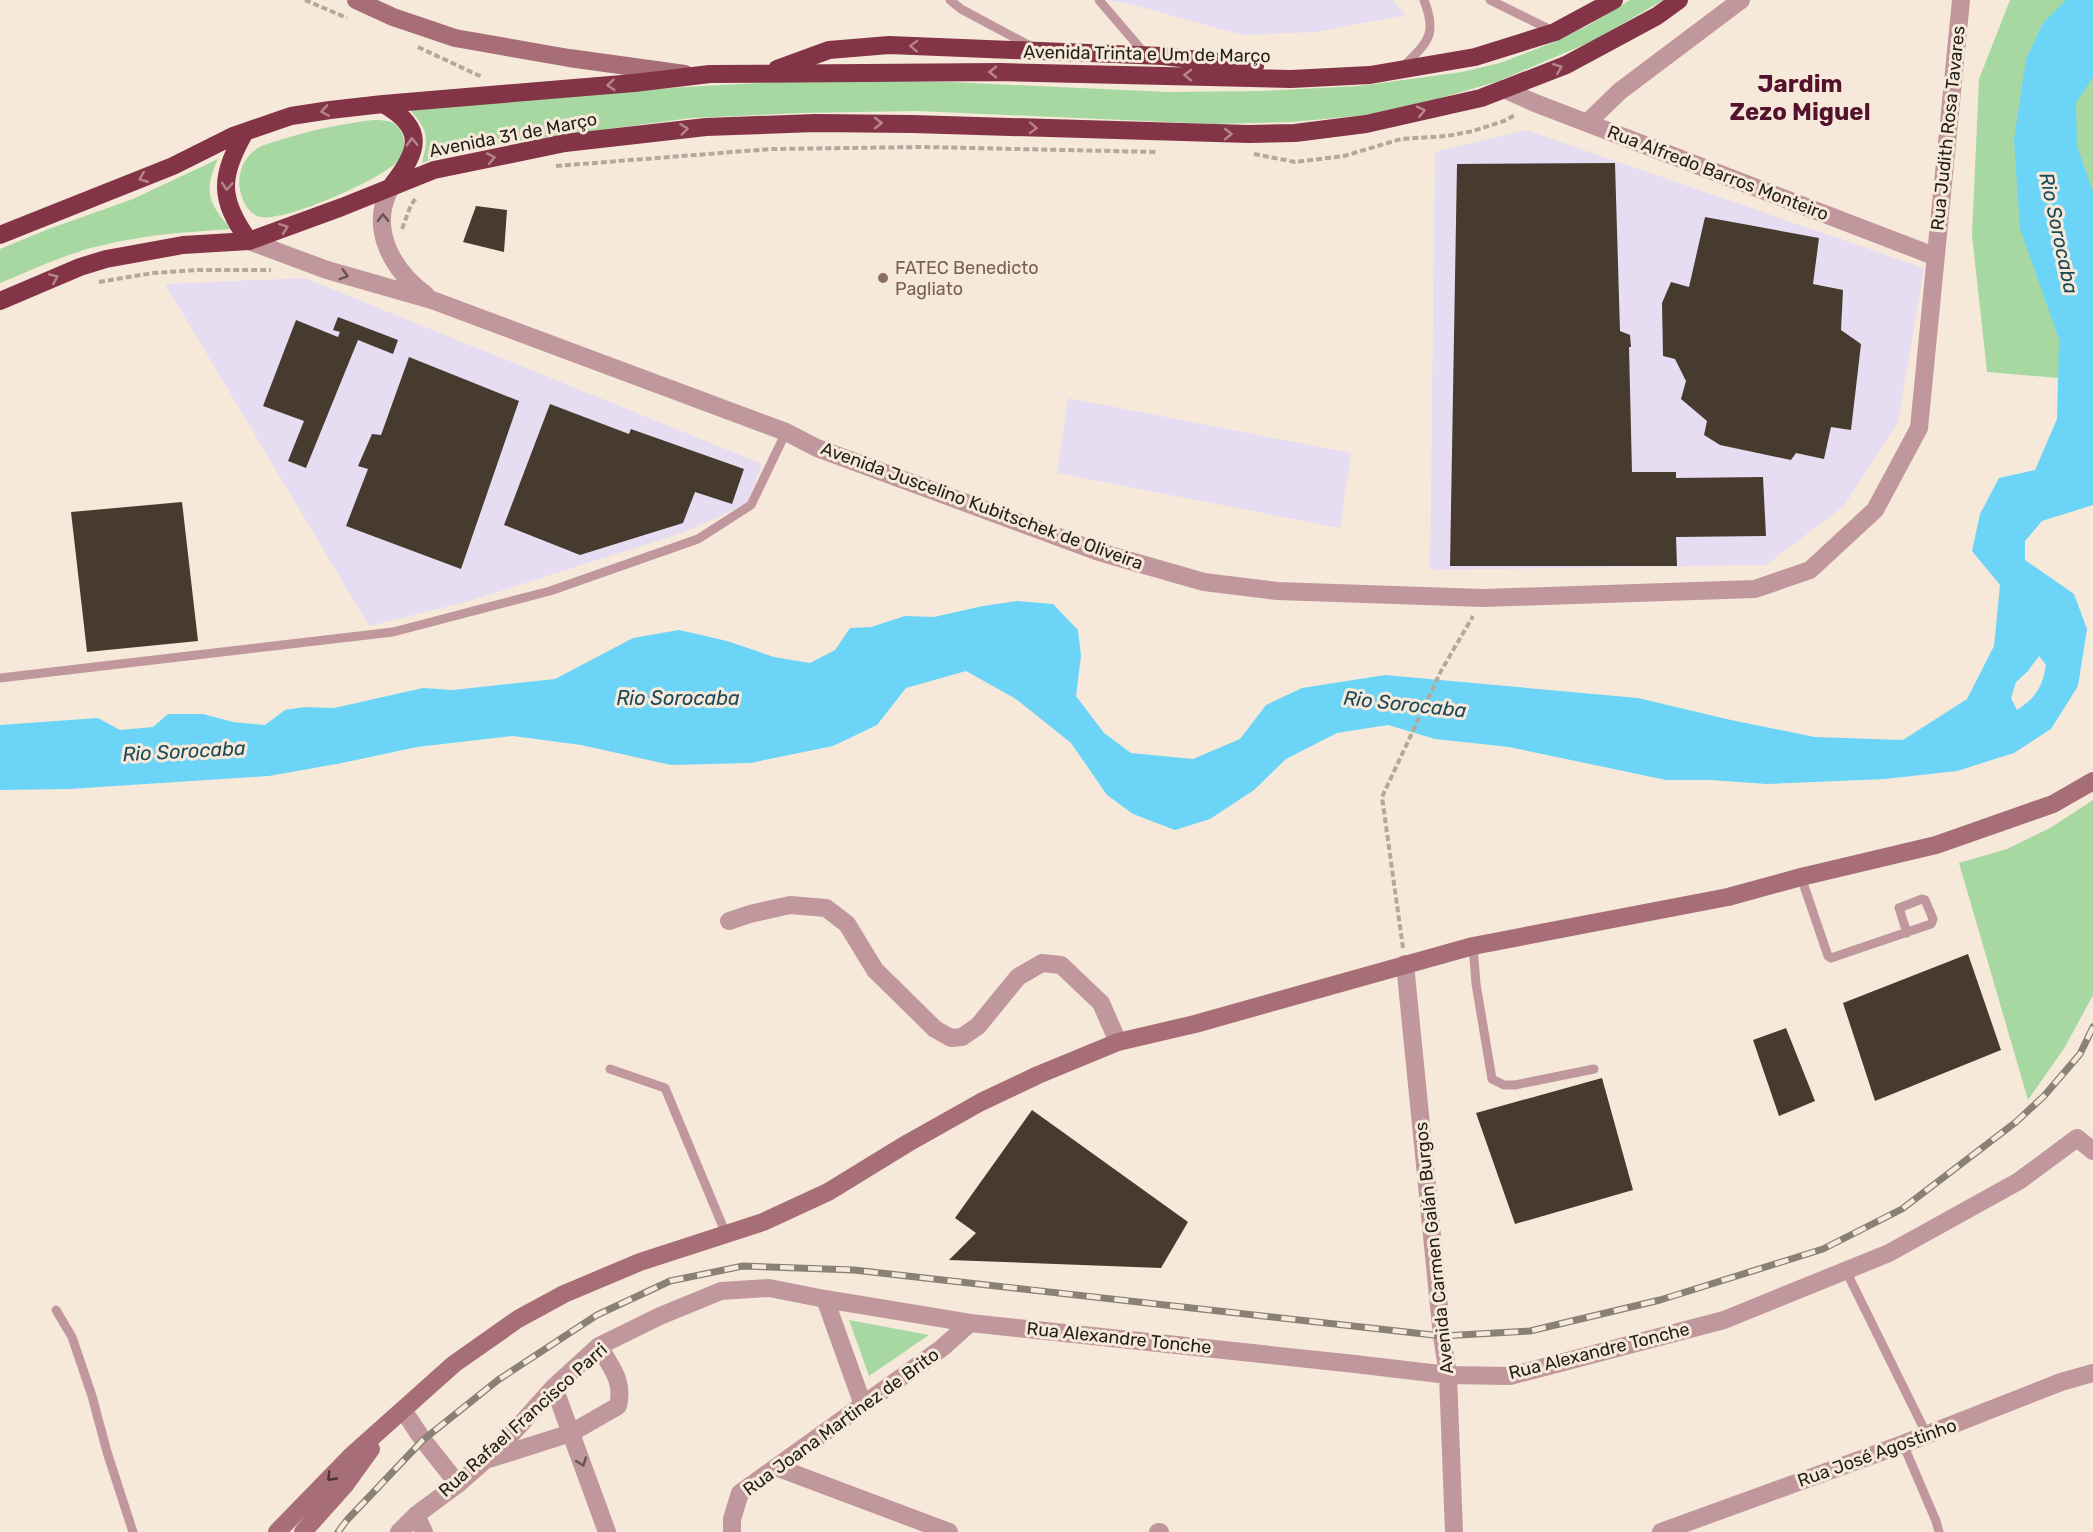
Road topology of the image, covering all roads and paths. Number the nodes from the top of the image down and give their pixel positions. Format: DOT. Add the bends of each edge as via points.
graph roads {
  1 [pos="305,0"];
  2 [pos="356,0"];
  3 [pos="950,0"];
  4 [pos="1099,0"];
  5 [pos="1424,0"];
  6 [pos="1490,0"];
  7 [pos="1614,0"];
  8 [pos="1679,0"];
  9 [pos="1741,0"];
  10 [pos="1961,0"];
  11 [pos="358,22"];
  12 [pos="1555,32"];
  13 [pos="410,44"];
  14 [pos="1040,51"];
  15 [pos="1146,55"];
  16 [pos="1400,69"];
  17 [pos="815,73"];
  18 [pos="764,74"];
  19 [pos="1370,75"];
  20 [pos="696,76"];
  21 [pos="475,80"];
  22 [pos="1504,89"];
  23 [pos="1534,103"];
  24 [pos="383,104"];
  25 [pos="1587,123"];
  26 [pos="245,132"];
  27 [pos="1166,152"];
  28 [pos="1246,152"];
  29 [pos="545,167"];
  30 [pos="391,187"];
  31 [pos="419,194"];
  32 [pos="0,235"];
  33 [pos="249,241"];
  34 [pos="388,252"];
  35 [pos="1934,256"];
  36 [pos="280,270"];
  37 [pos="97,283"];
  38 [pos="432,300"];
  39 [pos="0,301"];
  40 [pos="786,432"];
  41 [pos="1483,598"];
  42 [pos="0,678"];
  43 [pos="2093,781"];
  44 [pos="1801,877"];
  45 [pos="729,921"];
  46 [pos="1907,933"];
  47 [pos="1473,946"];
  48 [pos="1405,964"];
  49 [pos="1118,1042"];
  50 [pos="610,1069"];
  51 [pos="1594,1069"];
  52 [pos="2093,1151"];
  53 [pos="726,1234"];
  54 [pos="1846,1271"];
  55 [pos="825,1299"];
  56 [pos="56,1310"];
  57 [pos="970,1323"];
  58 [pos="599,1346"];
  59 [pos="2093,1373"];
  60 [pos="1448,1376"];
  61 [pos="554,1387"];
  62 [pos="863,1405"];
  63 [pos="396,1417"];
  64 [pos="571,1433"];
  65 [pos="1927,1435"];
  66 [pos="1903,1444"];
  67 [pos="484,1461"];
  68 [pos="776,1467"];
  69 [pos="459,1484"];
  70 [pos="416,1515"];
  71 [pos="133,1532"];
  72 [pos="277,1532"];
  73 [pos="303,1532"];
  74 [pos="399,1532"];
  75 [pos="424,1532"];
  76 [pos="608,1532"];
  77 [pos="732,1532"];
  78 [pos="949,1532"];
  79 [pos="1454,1532"];
  80 [pos="1660,1532"];
  81 [pos="1939,1532"];
  1 -- 11 [label="path"];
  2 -- 20 [label="main road" via="456,38"];
  3 -- 14 [label="lane"];
  4 -- 15 [label="lane"];
  5 -- 16 [label="lane" via="1431,18 1428,40"];
  6 -- 12 [label="lane"];
  7 -- 12 [label="highway, Avenida Trinta e Um de Março"];
  22 -- 8 [label="highway, one-way" via="1566,65"];
  9 -- 25 [label="street" via="1620,91"];
  10 -- 35 [label="street, Rua Judith Rosa Tavares"];
  12 -- 16 [label="highway, Avenida Trinta e Um de Março" via="1476,57"];
  13 -- 21 [label="path" via="486,79"];
  14 -- 15 [label="highway"];
  14 -- 18 [label="highway, one-way" via="889,45 829,50"];
  15 -- 19 [label="highway"];
  16 -- 19 [label="highway, Avenida Trinta e Um de Março"];
  17 -- 18 [label="highway, Avenida 31 de Março"];
  19 -- 17 [label="highway, Avenida Trinta e Um de Março, one-way" via="1291,78"];
  18 -- 20 [label="highway, Avenida 31 de Março"];
  20 -- 24 [label="highway, Avenida 31 de Março, one-way"];
  22 -- 23 [label="street, Rua Alfredo Barros Monteiro"];
  30 -- 22 [label="highway, Avenida 31 de Março, one-way" via="434,170 565,143 706,127 912,123 1206,134 1295,133 1366,124 1481,98"];
  23 -- 25 [label="street, Rua Alfredo Barros Monteiro"];
  23 -- 28 [label="path" via="1504,121 1473,131 1401,139 1344,156 1295,162"];
  24 -- 26 [label="highway, Avenida 31 de Março, one-way" via="291,116"];
  30 -- 24 [label="highway, one-way" via="411,160 413,138 404,119"];
  25 -- 35 [label="street, Rua Alfredo Barros Monteiro"];
  26 -- 32 [label="highway, Avenida 31 de Março, one-way" via="173,166"];
  26 -- 33 [label="highway, one-way" via="231,164 226,199"];
  27 -- 29 [label="path" via="922,147 771,149"];
  33 -- 30 [label="highway, Avenida 31 de Março, one-way"];
  34 -- 30 [label="street, Avenida Juscelino Kubitschek de Oliveira, one-way" via="383,233 383,201"];
  31 -- 34 [label="path"];
  33 -- 38 [label="street, Avenida Juscelino Kubitschek de Oliveira, one-way" via="327,270"];
  39 -- 33 [label="highway, Avenida 31 de Março, one-way" via="106,259 183,245"];
  34 -- 38 [label="street, Avenida Juscelino Kubitschek de Oliveira" via="401,274"];
  35 -- 41 [label="street, Avenida Juscelino Kubitschek de Oliveira" via="1919,428 1875,510 1810,570 1755,589"];
  36 -- 37 [label="path" via="164,272"];
  38 -- 40 [label="street, Avenida Juscelino Kubitschek de Oliveira"];
  40 -- 41 [label="street, Avenida Juscelino Kubitschek de Oliveira" via="817,448 1099,552 1204,582 1277,591"];
  40 -- 42 [label="lane" via="751,505 698,539 550,591 393,632"];
  41 -- 48 [label="path" via="1441,670 1382,797"];
  43 -- 44 [label="main road" via="2053,804 1936,845"];
  44 -- 46 [label="lane" via="1831,958"];
  44 -- 47 [label="main road" via="1728,897"];
  45 -- 49 [label="street" via="790,905 826,908 847,924 875,970 935,1029 951,1038 962,1037 978,1026 1018,977 1042,963 1061,965 1101,1003"];
  47 -- 48 [label="main road"];
  47 -- 51 [label="lane" via="1492,1079 1515,1085"];
  48 -- 49 [label="main road"];
  48 -- 60 [label="street, Avenida Carmen Galán Burgos"];
  49 -- 53 [label="main road" via="981,1102 828,1192"];
  50 -- 53 [label="lane" via="665,1088"];
  52 -- 54 [label="street, Rua Alexandre Tonche" via="2077,1138 2019,1181 1889,1253"];
  53 -- 63 [label="main road" via="640,1262 564,1294 518,1319 453,1364"];
  54 -- 60 [label="street, Rua Alexandre Tonche" via="1724,1320 1510,1376"];
  54 -- 65 [label="lane"];
  55 -- 57 [label="street, Rua Rafael Francisco Parri"];
  55 -- 58 [label="street, Rua Rafael Francisco Parri" via="769,1288 721,1290"];
  55 -- 62 [label="street"];
  56 -- 71 [label="lane" via="72,1337"];
  57 -- 60 [label="street, Rua Alexandre Tonche"];
  57 -- 62 [label="street, Rua Joana Martinez de Brito"];
  58 -- 61 [label="street, Rua Rafael Francisco Parri"];
  58 -- 64 [label="street" via="619,1382 618,1406"];
  59 -- 65 [label="street, Rua José Agostinho"];
  60 -- 79 [label="street, Avenida Carmen Galán Burgos"];
  61 -- 64 [label="street"];
  61 -- 67 [label="street, Rua Rafael Francisco Parri"];
  62 -- 68 [label="street, Rua Joana Martinez de Brito"];
  63 -- 69 [label="street" via="423,1440"];
  63 -- 72 [label="main road, one-way" via="351,1456"];
  63 -- 73 [label="main road" via="345,1485"];
  64 -- 67 [label="street"];
  64 -- 76 [label="street, one-way"];
  65 -- 66 [label="street, Rua José Agostinho"];
  66 -- 80 [label="street, Rua José Agostinho"];
  66 -- 81 [label="lane"];
  67 -- 69 [label="street, Rua Rafael Francisco Parri"];
  68 -- 77 [label="street, Rua Joana Martinez de Brito" via="740,1493"];
  68 -- 78 [label="street"];
  69 -- 70 [label="street, Rua Rafael Francisco Parri"];
  70 -- 74 [label="street, Rua Rafael Francisco Parri"];
  70 -- 75 [label="street"];
}
